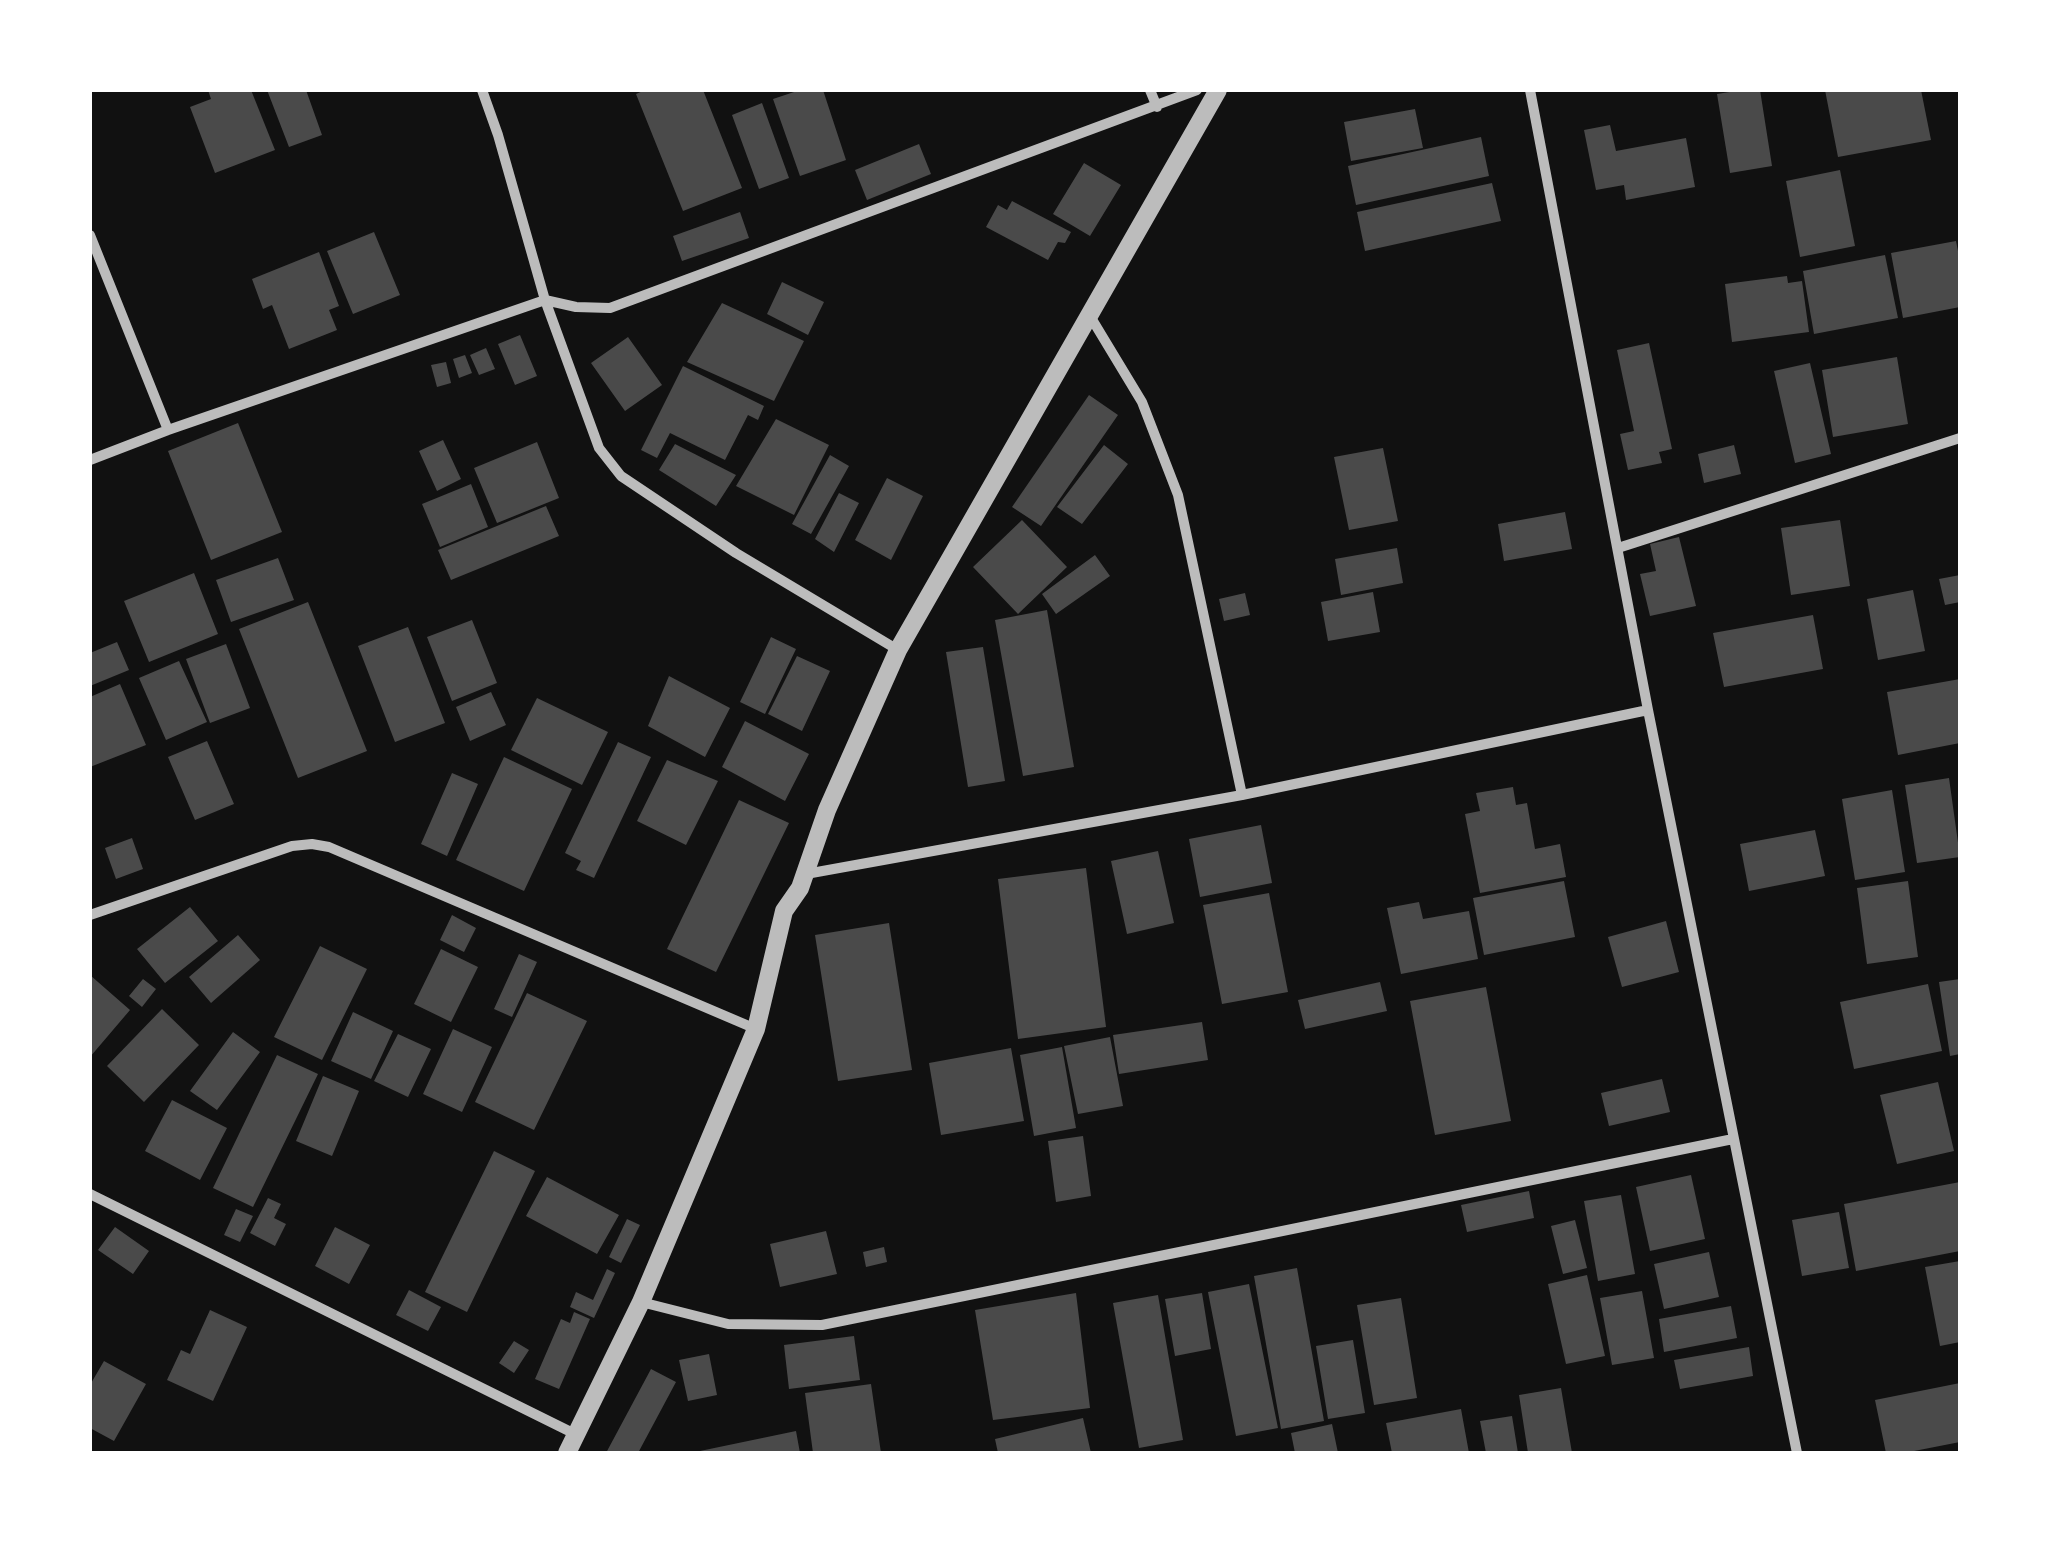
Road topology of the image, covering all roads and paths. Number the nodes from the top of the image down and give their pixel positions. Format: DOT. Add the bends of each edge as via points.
graph roads {
  1 [pos="482,90"];
  2 [pos="1150,90"];
  3 [pos="1197,90"];
  4 [pos="1218,90"];
  5 [pos="1530,90"];
  6 [pos="1157,107"];
  7 [pos="90,235"];
  8 [pos="545,300"];
  9 [pos="1090,316"];
  10 [pos="168,430"];
  11 [pos="1960,438"];
  12 [pos="90,460"];
  13 [pos="1618,548"];
  14 [pos="898,650"];
  15 [pos="1648,710"];
  16 [pos="1242,795"];
  17 [pos="805,874"];
  18 [pos="90,914"];
  19 [pos="756,1028"];
  20 [pos="1733,1139"];
  21 [pos="90,1194"];
  22 [pos="641,1302"];
  23 [pos="576,1435"];
  24 [pos="567,1453"];
  25 [pos="1796,1453"];
  1 -- 8 [label="street"];
  2 -- 6 [label="street"];
  3 -- 6 [label="street"];
  4 -- 9 [label="street"];
  5 -- 13 [label="street"];
  6 -- 8 [label="street" via="610,308"];
  7 -- 10 [label="street"];
  8 -- 10 [label="street"];
  8 -- 14 [label="street" via="600,448 621,476"];
  9 -- 14 [label="street"];
  9 -- 16 [label="street" via="1142,402 1178,495"];
  10 -- 12 [label="street"];
  11 -- 13 [label="street"];
  13 -- 15 [label="street"];
  14 -- 17 [label="street"];
  15 -- 16 [label="street"];
  15 -- 20 [label="street"];
  16 -- 17 [label="street"];
  17 -- 19 [label="street" via="784,911"];
  18 -- 19 [label="street" via="312,844"];
  19 -- 22 [label="street"];
  20 -- 22 [label="street" via="822,1325 728,1324"];
  20 -- 25 [label="street"];
  21 -- 23 [label="street"];
  22 -- 23 [label="street"];
  23 -- 24 [label="street"];
}
